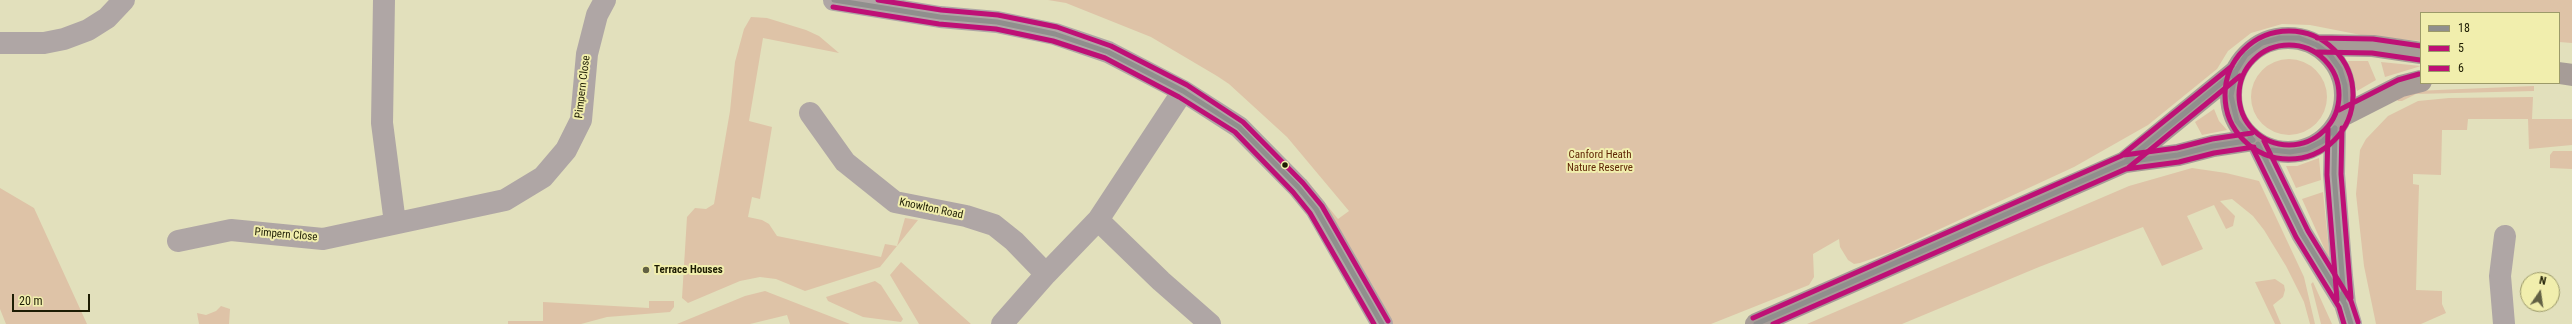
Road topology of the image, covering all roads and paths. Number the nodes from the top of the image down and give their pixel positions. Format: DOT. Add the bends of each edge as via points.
graph roads {
  1 [pos="124,0"];
  2 [pos="384,0"];
  3 [pos="605,0"];
  4 [pos="834,0"];
  5 [pos="0,43"];
  6 [pos="2317,45"];
  7 [pos="2420,53"];
  8 [pos="2236,71"];
  9 [pos="2420,81"];
  10 [pos="1183,91"];
  11 [pos="810,113"];
  12 [pos="2339,122"];
  13 [pos="2255,142"];
  14 [pos="2125,162"];
  15 [pos="1098,220"];
  16 [pos="395,223"];
  17 [pos="2505,236"];
  18 [pos="178,241"];
  19 [pos="1046,274"];
  20 [pos="2348,314"];
  21 [pos="1002,324"];
  22 [pos="1210,324"];
  23 [pos="1382,324"];
  24 [pos="1756,324"];
  25 [pos="2504,324"];
  1 -- 5 [label="street" via="107,18 88,30 64,39 44,43"];
  2 -- 16 [label="street" via="382,123"];
  3 -- 16 [label="street, Pimpern Close" via="597,15 587,54 581,120 566,150 543,177 505,200"];
  4 -- 10 [label="street" via="940,17 997,22 1054,34 1108,52"];
  6 -- 7 [label="main road" via="2373,46"];
  6 -- 8 [label="main road" via="2292,38 2262,43 2246,55"];
  6 -- 12 [label="main road" via="2330,55 2340,69 2345,86 2346,102"];
  8 -- 13 [label="main road" via="2231,96 2236,121"];
  8 -- 14 [label="main road"];
  9 -- 12 [label="main road" via="2400,86"];
  10 -- 15 [label="street"];
  10 -- 23 [label="street" via="1239,127 1298,186 1316,209"];
  11 -- 19 [label="street, Knowlton Road" via="845,162 895,202 966,216 994,225 1014,241"];
  12 -- 13 [label="main road" via="2323,141 2307,149 2290,152 2272,150"];
  12 -- 20 [label="street" via="2334,174"];
  13 -- 14 [label="main road" via="2213,146 2178,156"];
  13 -- 20 [label="street" via="2302,234"];
  14 -- 24 [label="main road"];
  15 -- 19 [label="street"];
  15 -- 22 [label="street"];
  16 -- 18 [label="street, Pimpern Close" via="323,239 231,230"];
  17 -- 25 [label="street" via="2500,276"];
  19 -- 21 [label="street"];
}
